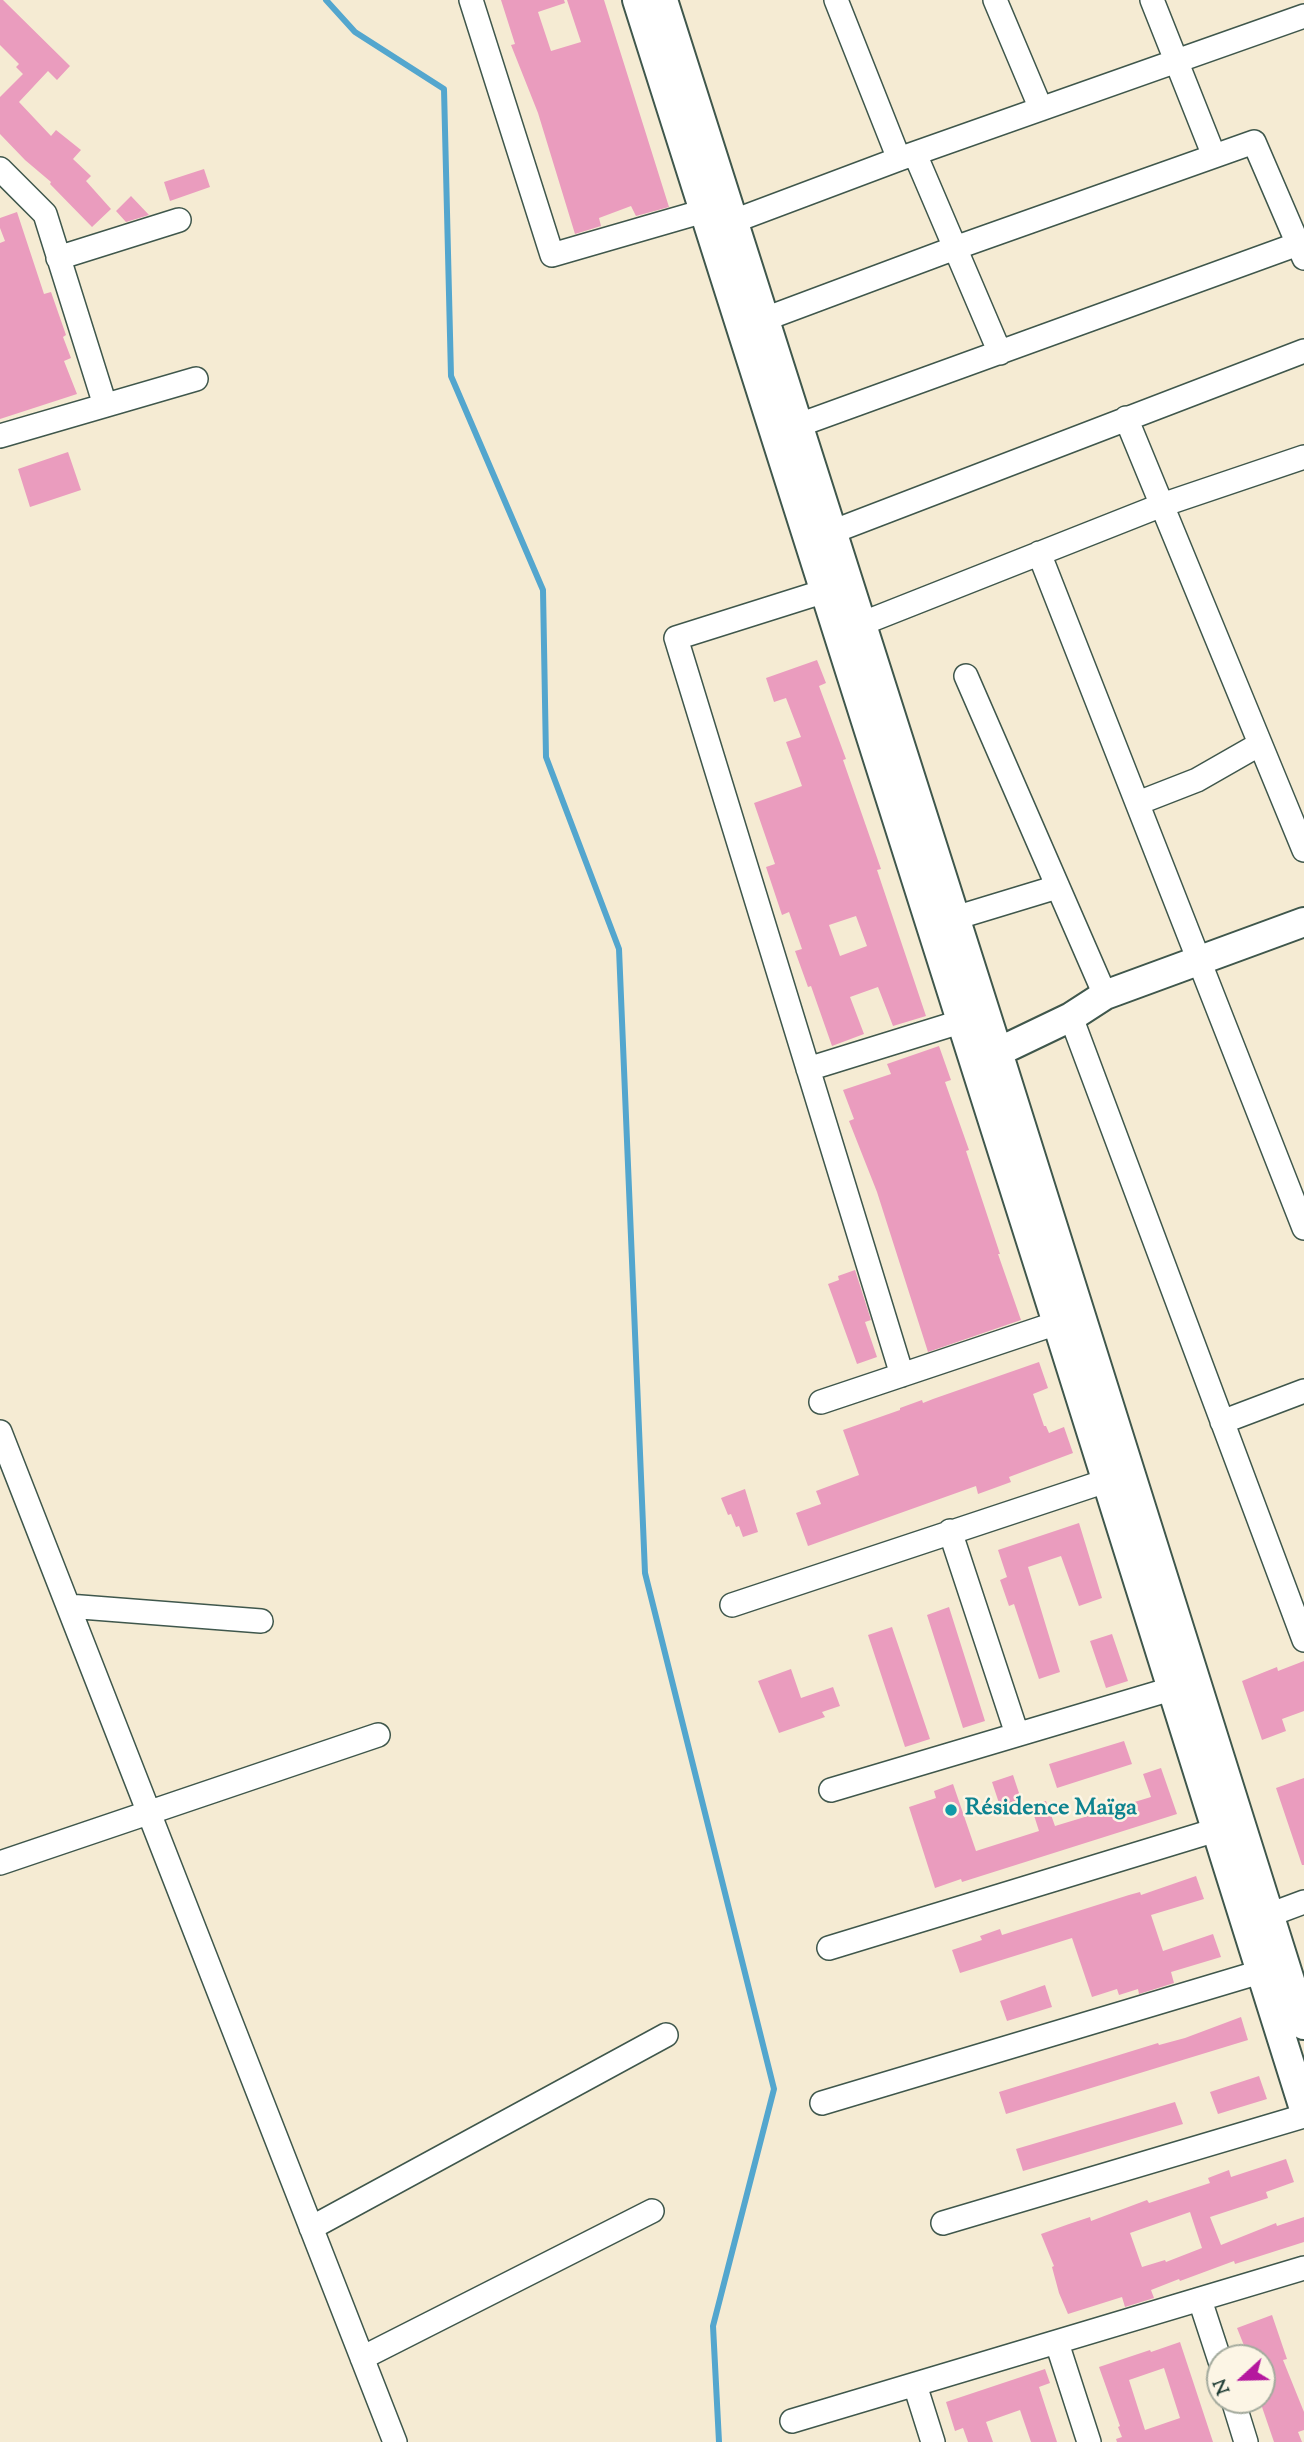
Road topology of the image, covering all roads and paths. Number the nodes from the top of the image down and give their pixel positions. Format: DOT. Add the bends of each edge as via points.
graph roads {
  1 [pos="471,0"];
  2 [pos="637,0"];
  3 [pos="663,0"];
  4 [pos="836,0"];
  5 [pos="995,0"];
  6 [pos="1152,0"];
  7 [pos="1301,0"];
  8 [pos="1304,7"];
  9 [pos="1304,16"];
  10 [pos="1176,61"];
  11 [pos="1041,109"];
  12 [pos="907,156"];
  13 [pos="1214,156"];
  14 [pos="0,169"];
  15 [pos="704,211"];
  16 [pos="179,220"];
  17 [pos="734,221"];
  18 [pos="955,248"];
  19 [pos="1301,251"];
  20 [pos="58,258"];
  21 [pos="765,319"];
  22 [pos="1304,351"];
  23 [pos="1000,353"];
  24 [pos="196,379"];
  25 [pos="105,405"];
  26 [pos="1126,418"];
  27 [pos="799,425"];
  28 [pos="0,436"];
  29 [pos="1302,465"];
  30 [pos="1162,505"];
  31 [pos="832,532"];
  32 [pos="1039,553"];
  33 [pos="825,592"];
  34 [pos="861,624"];
  35 [pos="966,676"];
  36 [pos="1260,744"];
  37 [pos="1138,803"];
  38 [pos="1304,850"];
  39 [pos="1058,887"];
  40 [pos="955,918"];
  41 [pos="1304,922"];
  42 [pos="1199,960"];
  43 [pos="1105,995"];
  44 [pos="1071,1017"];
  45 [pos="973,1018"];
  46 [pos="998,1052"];
  47 [pos="808,1069"];
  48 [pos="1304,1228"];
  49 [pos="1057,1323"];
  50 [pos="902,1375"];
  51 [pos="1304,1391"];
  52 [pos="821,1402"];
  53 [pos="1222,1422"];
  54 [pos="0,1432"];
  55 [pos="1118,1477"];
  56 [pos="950,1531"];
  57 [pos="732,1605"];
  58 [pos="68,1606"];
  59 [pos="261,1621"];
  60 [pos="1304,1640"];
  61 [pos="1171,1689"];
  62 [pos="1017,1734"];
  63 [pos="378,1735"];
  64 [pos="831,1790"];
  65 [pos="149,1813"];
  66 [pos="1216,1830"];
  67 [pos="0,1863"];
  68 [pos="1304,1902"];
  69 [pos="1269,1915"];
  70 [pos="829,1948"];
  71 [pos="1261,1972"];
  72 [pos="1304,2025"];
  73 [pos="666,2035"];
  74 [pos="822,2102"];
  75 [pos="1304,2109"];
  76 [pos="1304,2116"];
  77 [pos="652,2211"];
  78 [pos="943,2223"];
  79 [pos="311,2228"];
  80 [pos="1304,2268"];
  81 [pos="1200,2300"];
  82 [pos="1057,2343"];
  83 [pos="1214,2344"];
  84 [pos="362,2358"];
  85 [pos="915,2385"];
  86 [pos="1237,2414"];
  87 [pos="792,2421"];
  88 [pos="395,2442"];
  89 [pos="933,2442"];
  90 [pos="1089,2442"];
  91 [pos="1246,2442"];
  1 -- 15 [label="street" via="552,255"];
  2 -- 15 [label="street"];
  3 -- 17 [label="street"];
  4 -- 12 [label="street"];
  5 -- 11 [label="street"];
  6 -- 10 [label="street"];
  7 -- 8 [label="street"];
  9 -- 10 [label="street"];
  10 -- 11 [label="street"];
  10 -- 13 [label="street"];
  11 -- 12 [label="street"];
  12 -- 17 [label="street"];
  12 -- 18 [label="street"];
  13 -- 18 [label="street"];
  13 -- 19 [label="street" via="1254,142"];
  14 -- 20 [label="street" via="45,214"];
  15 -- 33 [label="street"];
  16 -- 20 [label="street"];
  17 -- 21 [label="street"];
  18 -- 21 [label="street"];
  18 -- 23 [label="street"];
  19 -- 23 [label="street"];
  20 -- 25 [label="street"];
  21 -- 27 [label="street"];
  22 -- 26 [label="street"];
  23 -- 27 [label="street"];
  24 -- 25 [label="street"];
  25 -- 28 [label="street"];
  26 -- 30 [label="street"];
  26 -- 31 [label="street"];
  27 -- 31 [label="street"];
  29 -- 30 [label="street"];
  30 -- 32 [label="street"];
  30 -- 36 [label="street"];
  31 -- 34 [label="street"];
  32 -- 34 [label="street"];
  32 -- 37 [label="street"];
  33 -- 45 [label="street"];
  33 -- 47 [label="street" via="676,638"];
  34 -- 40 [label="street"];
  35 -- 39 [label="street"];
  36 -- 37 [label="street" via="1197,780"];
  36 -- 38 [label="street"];
  37 -- 42 [label="street"];
  39 -- 40 [label="street"];
  39 -- 43 [label="street"];
  40 -- 45 [label="street"];
  41 -- 42 [label="street"];
  42 -- 43 [label="street"];
  42 -- 48 [label="street"];
  43 -- 44 [label="street"];
  44 -- 46 [label="street"];
  44 -- 53 [label="street"];
  45 -- 46 [label="street"];
  45 -- 47 [label="street"];
  45 -- 49 [label="street"];
  46 -- 55 [label="street"];
  47 -- 50 [label="street"];
  49 -- 50 [label="street"];
  49 -- 55 [label="street"];
  50 -- 52 [label="street"];
  51 -- 53 [label="street"];
  53 -- 60 [label="street"];
  54 -- 58 [label="street"];
  55 -- 56 [label="street"];
  55 -- 61 [label="street"];
  55 -- 69 [label="street"];
  56 -- 57 [label="street"];
  56 -- 62 [label="street"];
  58 -- 59 [label="street"];
  58 -- 65 [label="street"];
  61 -- 62 [label="street"];
  61 -- 66 [label="street"];
  62 -- 64 [label="street"];
  63 -- 65 [label="street"];
  65 -- 67 [label="street"];
  65 -- 79 [label="street"];
  66 -- 70 [label="street"];
  66 -- 71 [label="street"];
  68 -- 69 [label="street"];
  69 -- 72 [label="street"];
  71 -- 74 [label="street"];
  71 -- 75 [label="street"];
  73 -- 79 [label="street"];
  76 -- 78 [label="street"];
  77 -- 84 [label="street"];
  79 -- 84 [label="street"];
  80 -- 81 [label="street"];
  81 -- 82 [label="street"];
  81 -- 83 [label="street"];
  82 -- 85 [label="street"];
  82 -- 90 [label="street"];
  84 -- 88 [label="street"];
  85 -- 87 [label="street"];
  85 -- 89 [label="street"];
  86 -- 91 [label="street"];
}
